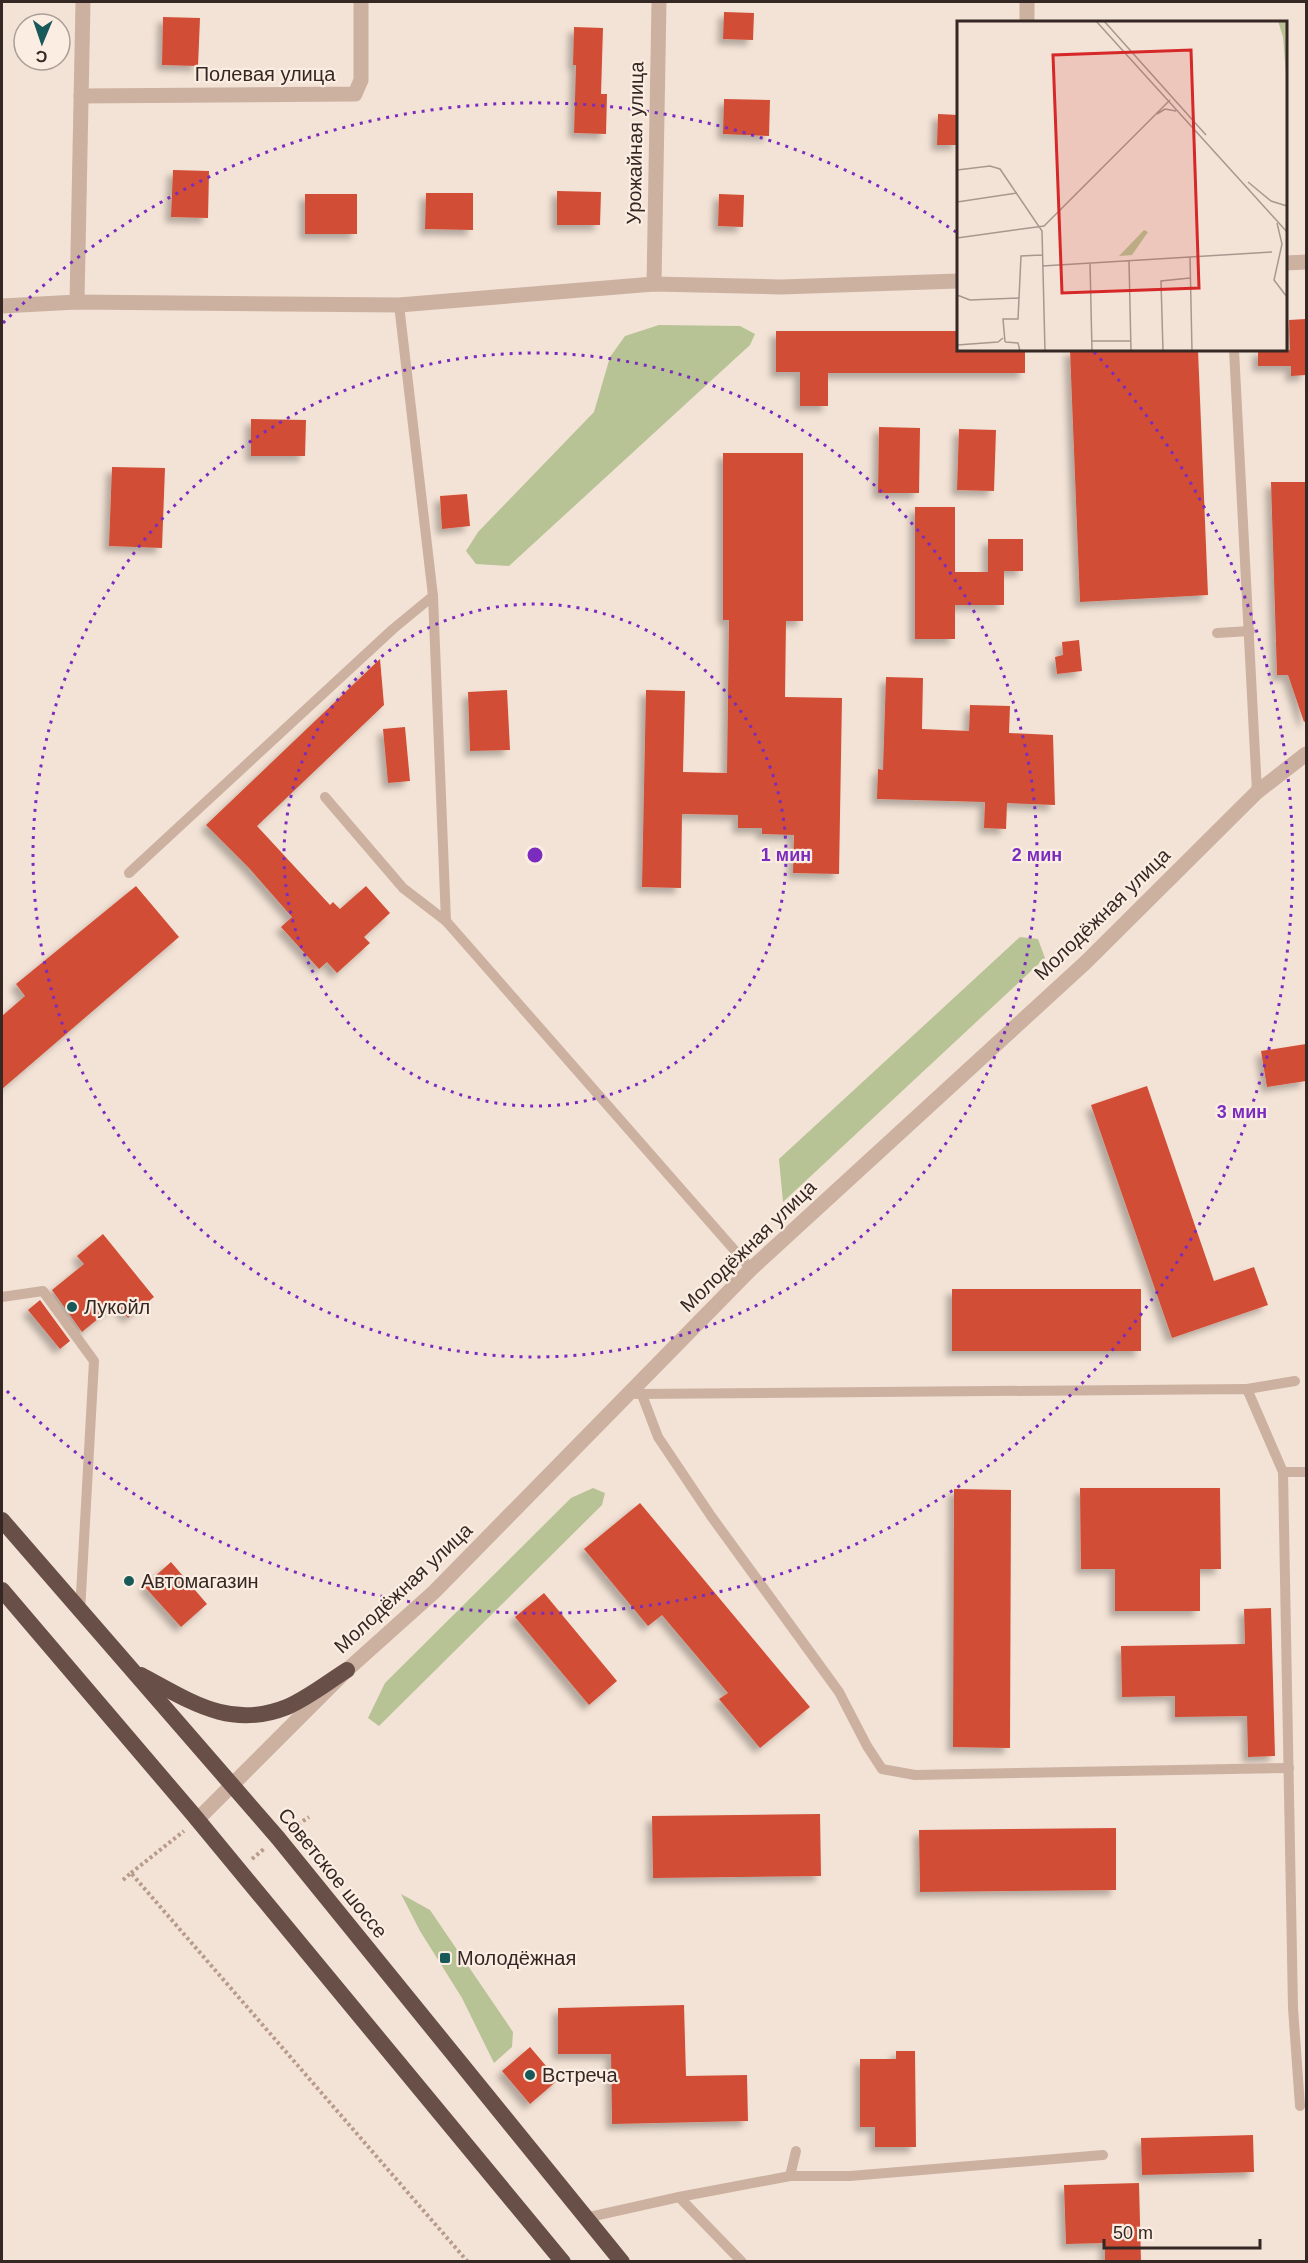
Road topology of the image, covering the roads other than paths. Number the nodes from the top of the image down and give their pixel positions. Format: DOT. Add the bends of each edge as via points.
graph roads {
  1 [pos="82,2"];
  2 [pos="361,2"];
  3 [pos="659,2"];
  4 [pos="1027,2"];
  5 [pos="1027,21"];
  6 [pos="81,96"];
  7 [pos="1287,262"];
  8 [pos="1306,262"];
  9 [pos="957,281"];
  10 [pos="654,284"];
  11 [pos="77,302"];
  12 [pos="399,305"];
  13 [pos="2,306"];
  14 [pos="1234,351"];
  15 [pos="433,596"];
  16 [pos="1250,631"];
  17 [pos="1217,633"];
  18 [pos="1306,754"];
  19 [pos="1257,792"];
  20 [pos="325,796"];
  21 [pos="129,873"];
  22 [pos="446,921"];
  23 [pos="751,1269"];
  24 [pos="2,1297"];
  25 [pos="1295,1381"];
  26 [pos="1247,1389"];
  27 [pos="636,1394"];
  28 [pos="1283,1472"];
  29 [pos="1306,1472"];
  30 [pos="2,1520"];
  31 [pos="2,1590"];
  32 [pos="80,1612"];
  33 [pos="129,1669"];
  34 [pos="346,1670"];
  35 [pos="1289,1768"];
  36 [pos="232,1784"];
  37 [pos="197,1820"];
  38 [pos="1300,2106"];
  39 [pos="796,2151"];
  40 [pos="1103,2155"];
  41 [pos="790,2176"];
  42 [pos="679,2197"];
  43 [pos="585,2218"];
  44 [pos="563,2262"];
  45 [pos="622,2262"];
  46 [pos="742,2262"];
  1 -- 6 [label="street"];
  2 -- 6 [label="street, Полевая улица" via="361,80 355,94"];
  3 -- 10 [label="street, Урожайная улица"];
  4 -- 5 [label="street"];
  6 -- 11 [label="street"];
  7 -- 8 [label="street"];
  9 -- 10 [label="street" via="781,287"];
  10 -- 12 [label="street"];
  11 -- 12 [label="street"];
  11 -- 13 [label="street"];
  12 -- 15 [label="lane"];
  14 -- 16 [label="lane"];
  15 -- 21 [label="lane"];
  15 -- 22 [label="lane"];
  16 -- 17 [label="lane"];
  16 -- 19 [label="lane"];
  18 -- 19 [label="street, Молодёжная улица"];
  19 -- 23 [label="street, Молодёжная улица" via="1086,962"];
  20 -- 22 [label="lane" via="403,888"];
  22 -- 23 [label="lane"];
  23 -- 27 [label="street, Молодёжная улица"];
  24 -- 32 [label="lane" via="43,1291 94,1361"];
  25 -- 26 [label="lane"];
  26 -- 27 [label="lane"];
  26 -- 28 [label="lane"];
  27 -- 34 [label="street, Молодёжная улица" via="434,1592"];
  27 -- 35 [label="lane" via="658,1437 711,1516 839,1692 882,1769 915,1775"];
  28 -- 29 [label="lane"];
  28 -- 35 [label="lane"];
  30 -- 32 [label="highway, Советское шоссе"];
  31 -- 37 [label="highway"];
  32 -- 33 [label="highway, Советское шоссе"];
  33 -- 34 [label="highway" via="203,1708 231,1716 261,1715 289,1706"];
  33 -- 36 [label="highway, Советское шоссе"];
  34 -- 36 [label="street, Молодёжная улица"];
  35 -- 38 [label="lane" via="1293,2008"];
  36 -- 37 [label="street, Молодёжная улица"];
  36 -- 43 [label="highway, Советское шоссе"];
  37 -- 44 [label="highway"];
  39 -- 41 [label="lane"];
  40 -- 41 [label="lane" via="850,2176"];
  41 -- 42 [label="lane"];
  42 -- 43 [label="lane"];
  42 -- 46 [label="lane"];
  43 -- 45 [label="highway, Советское шоссе"];
}
